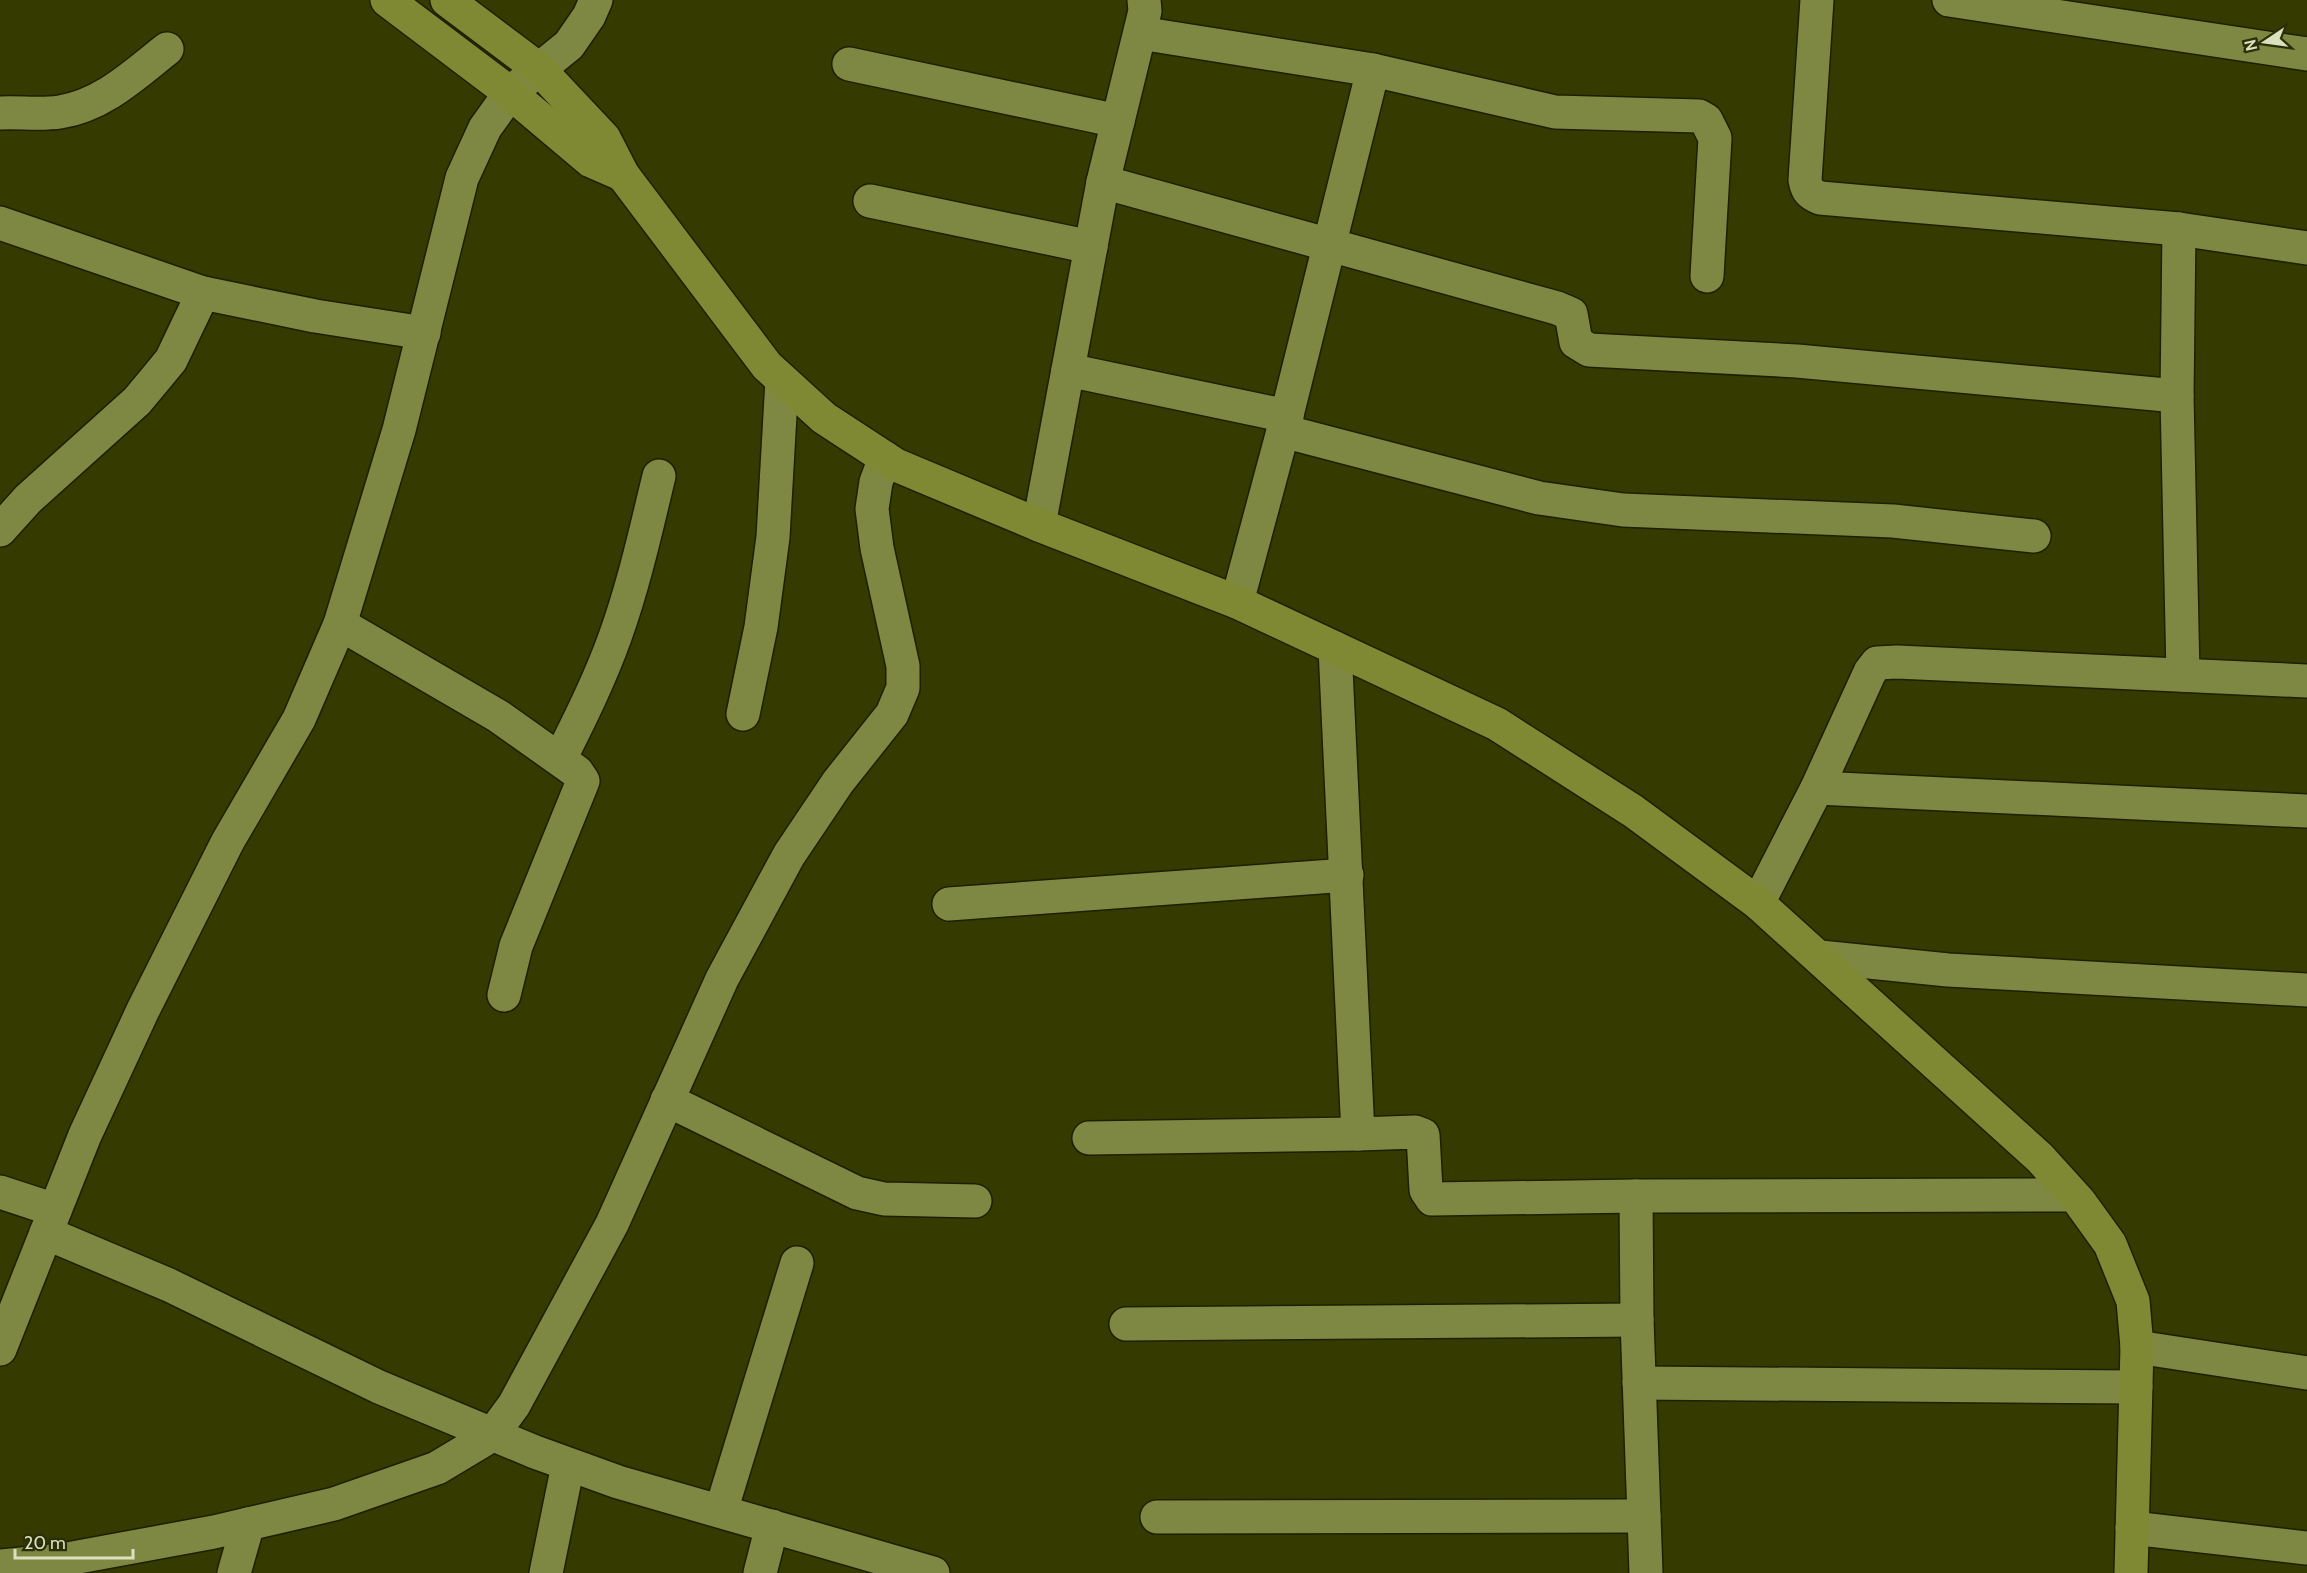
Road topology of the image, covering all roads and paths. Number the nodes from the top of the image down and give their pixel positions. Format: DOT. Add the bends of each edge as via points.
graph roads {
  1 [pos="387,0"];
  2 [pos="447,0"];
  3 [pos="596,0"];
  4 [pos="1143,0"];
  5 [pos="1817,0"];
  6 [pos="1949,0"];
  7 [pos="2122,13"];
  8 [pos="1140,33"];
  9 [pos="167,49"];
  10 [pos="2307,54"];
  11 [pos="849,64"];
  12 [pos="540,70"];
  13 [pos="1373,70"];
  14 [pos="510,93"];
  15 [pos="0,113"];
  16 [pos="1118,121"];
  17 [pos="623,175"];
  18 [pos="1103,183"];
  19 [pos="870,201"];
  20 [pos="0,223"];
  21 [pos="2179,229"];
  22 [pos="1330,245"];
  23 [pos="1091,247"];
  24 [pos="2307,248"];
  25 [pos="1707,276"];
  26 [pos="203,293"];
  27 [pos="424,333"];
  28 [pos="1068,370"];
  29 [pos="782,380"];
  30 [pos="2177,396"];
  31 [pos="1285,424"];
  32 [pos="885,458"];
  33 [pos="659,476"];
  34 [pos="1039,525"];
  35 [pos="0,530"];
  36 [pos="2034,536"];
  37 [pos="1237,602"];
  38 [pos="340,624"];
  39 [pos="1335,648"];
  40 [pos="2183,675"];
  41 [pos="2307,681"];
  42 [pos="743,714"];
  43 [pos="560,759"];
  44 [pos="1817,788"];
  45 [pos="2307,811"];
  46 [pos="1347,875"];
  47 [pos="1758,903"];
  48 [pos="949,904"];
  49 [pos="1820,957"];
  50 [pos="2307,990"];
  51 [pos="504,995"];
  52 [pos="667,1100"];
  53 [pos="1358,1134"];
  54 [pos="1089,1138"];
  55 [pos="0,1192"];
  56 [pos="2073,1195"];
  57 [pos="1636,1196"];
  58 [pos="975,1201"];
  59 [pos="51,1222"];
  60 [pos="797,1263"];
  61 [pos="1637,1320"];
  62 [pos="1126,1324"];
  63 [pos="2137,1347"];
  64 [pos="0,1349"];
  65 [pos="2307,1373"];
  66 [pos="1639,1383"];
  67 [pos="2136,1387"];
  68 [pos="492,1435"];
  69 [pos="568,1465"];
  70 [pos="721,1511"];
  71 [pos="1644,1516"];
  72 [pos="1157,1517"];
  73 [pos="248,1524"];
  74 [pos="772,1526"];
  75 [pos="2132,1528"];
  76 [pos="2307,1548"];
  77 [pos="0,1566"];
  78 [pos="234,1573"];
  79 [pos="546,1573"];
  80 [pos="760,1573"];
  81 [pos="933,1573"];
  82 [pos="1646,1573"];
  83 [pos="2131,1573"];
  1 -- 14 [label="main road"];
  2 -- 12 [label="main road"];
  3 -- 12 [label="street" via="569,45"];
  4 -- 8 [label="street"];
  5 -- 21 [label="street" via="1805,180 1811,195"];
  6 -- 7 [label="street"];
  7 -- 10 [label="street"];
  8 -- 13 [label="street"];
  8 -- 16 [label="street"];
  9 -- 15 [label="street" via="109,94 84,107 57,112"];
  11 -- 16 [label="street"];
  12 -- 14 [label="street"];
  12 -- 17 [label="main road" via="604,138"];
  13 -- 22 [label="street"];
  13 -- 25 [label="street" via="1555,112 1699,116 1706,120 1715,138"];
  14 -- 17 [label="main road" via="591,161"];
  14 -- 27 [label="street" via="485,128 462,178"];
  16 -- 18 [label="street"];
  17 -- 29 [label="main road" via="767,366"];
  18 -- 22 [label="street"];
  18 -- 23 [label="street"];
  19 -- 23 [label="street"];
  20 -- 26 [label="street"];
  21 -- 24 [label="street"];
  21 -- 30 [label="street"];
  22 -- 30 [label="street" via="1565,311 1571,314 1576,342 1589,350 1797,361"];
  22 -- 31 [label="street"];
  23 -- 28 [label="street"];
  26 -- 27 [label="street"];
  26 -- 35 [label="street" via="171,360 137,401 28,499"];
  27 -- 38 [label="street"];
  28 -- 31 [label="street"];
  28 -- 34 [label="street"];
  29 -- 32 [label="main road" via="824,418"];
  29 -- 42 [label="street" via="773,537 761,627"];
  30 -- 40 [label="street"];
  31 -- 36 [label="street" via="1468,481 1549,500 1623,510 1893,521"];
  31 -- 37 [label="street"];
  32 -- 34 [label="main road"];
  32 -- 52 [label="street" via="872,509 903,666 903,688 892,714 838,782 789,855 722,979"];
  33 -- 43 [label="street" via="616,636"];
  34 -- 37 [label="main road"];
  37 -- 39 [label="main road"];
  38 -- 43 [label="street" via="498,716"];
  38 -- 59 [label="street" via="298,719 228,841 143,1010 85,1134"];
  39 -- 46 [label="street"];
  39 -- 47 [label="main road" via="1497,724 1633,810"];
  40 -- 41 [label="street"];
  40 -- 44 [label="street" via="1877,663"];
  43 -- 51 [label="street" via="581,775 583,788 516,946"];
  44 -- 45 [label="street"];
  44 -- 47 [label="street"];
  46 -- 48 [label="street"];
  46 -- 53 [label="street"];
  47 -- 49 [label="main road"];
  49 -- 50 [label="street" via="1948,970"];
  49 -- 56 [label="main road" via="2040,1158"];
  52 -- 58 [label="street" via="857,1193 884,1199"];
  52 -- 68 [label="street" via="612,1224 514,1405"];
  53 -- 54 [label="street"];
  53 -- 57 [label="street" via="1423,1135 1426,1190 1432,1199"];
  55 -- 59 [label="street"];
  56 -- 57 [label="street"];
  56 -- 63 [label="main road" via="2110,1244 2133,1301"];
  57 -- 61 [label="street"];
  59 -- 64 [label="street"];
  59 -- 68 [label="street" via="380,1387"];
  60 -- 70 [label="street"];
  61 -- 62 [label="street"];
  61 -- 66 [label="street"];
  63 -- 65 [label="street"];
  63 -- 67 [label="main road"];
  66 -- 67 [label="street"];
  66 -- 71 [label="street"];
  67 -- 75 [label="main road"];
  68 -- 69 [label="street"];
  68 -- 73 [label="street" via="437,1468 334,1504"];
  69 -- 70 [label="street"];
  69 -- 79 [label="street"];
  70 -- 74 [label="street"];
  71 -- 72 [label="street"];
  71 -- 82 [label="street"];
  73 -- 77 [label="street" via="62,1560"];
  73 -- 78 [label="street"];
  74 -- 80 [label="street"];
  74 -- 81 [label="street"];
  75 -- 76 [label="street"];
  75 -- 83 [label="main road"];
}
